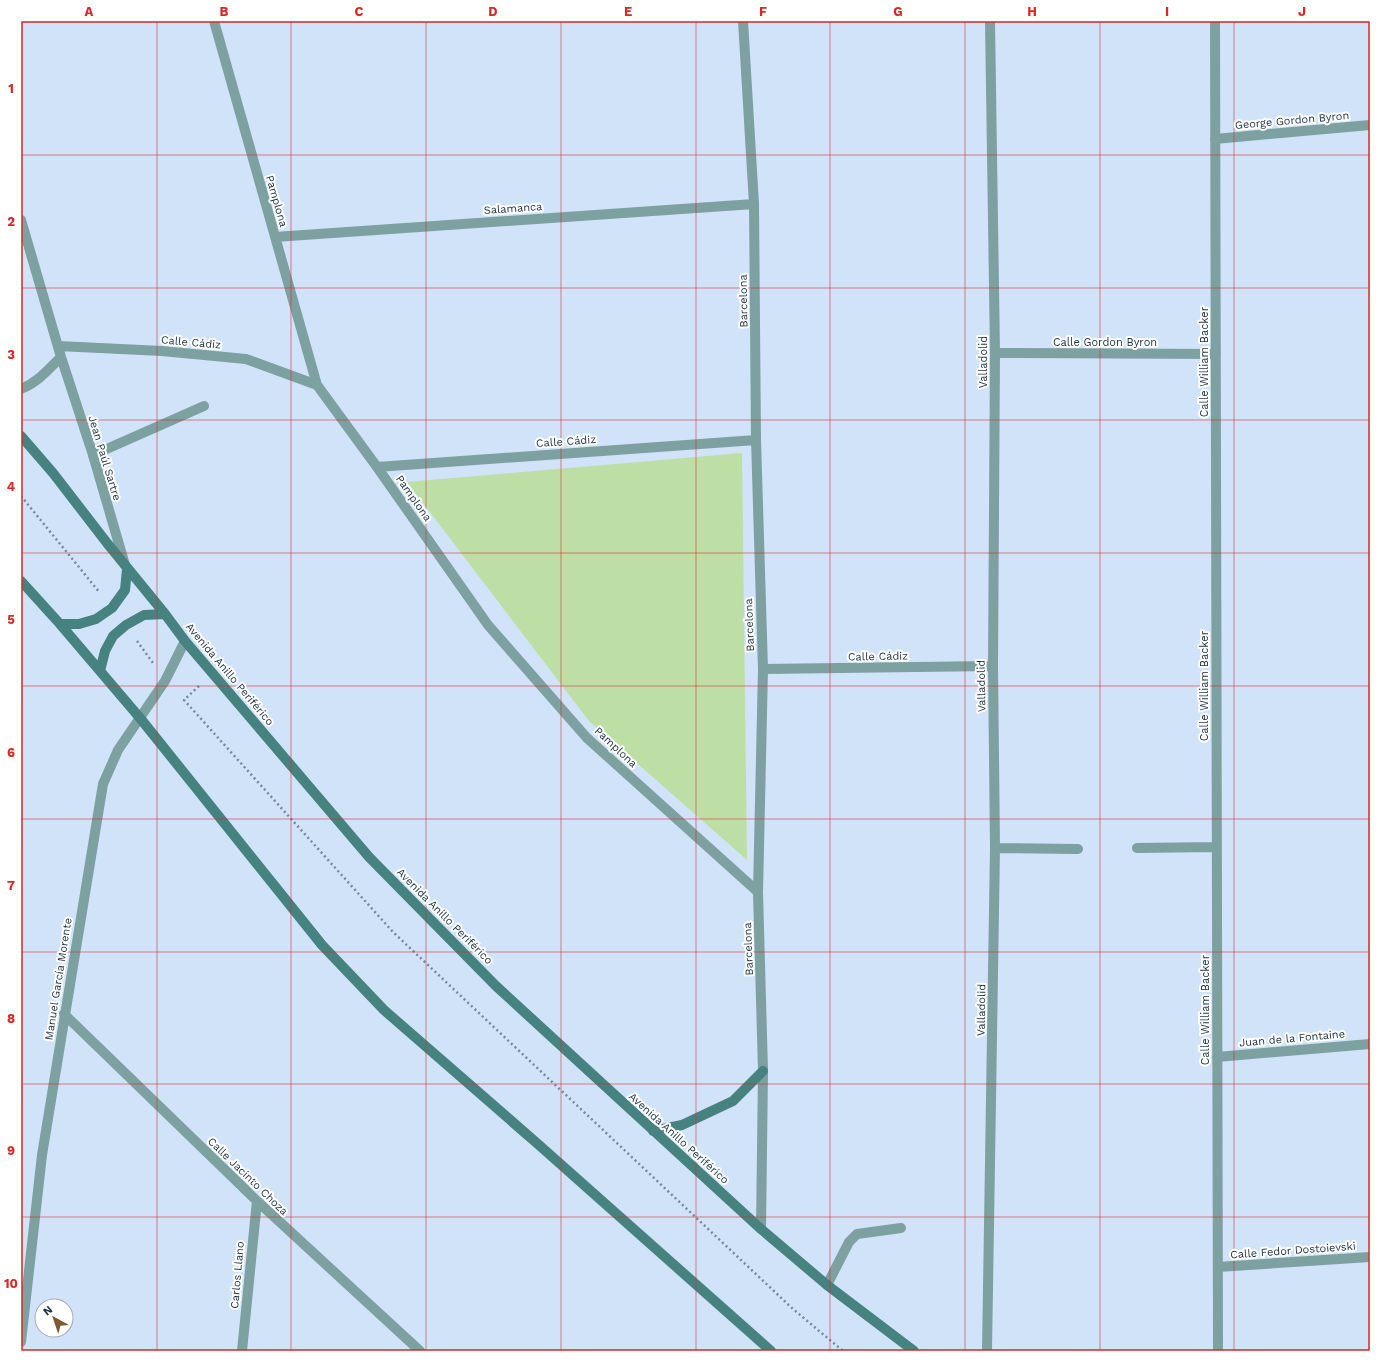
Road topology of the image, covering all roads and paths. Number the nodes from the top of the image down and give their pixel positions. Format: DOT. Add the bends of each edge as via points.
graph roads {
  1 [pos="214,21"];
  2 [pos="743,21"];
  3 [pos="990,21"];
  4 [pos="1215,21"];
  5 [pos="1370,125"];
  6 [pos="1215,139"];
  7 [pos="754,204"];
  8 [pos="21,220"];
  9 [pos="275,237"];
  10 [pos="58,346"];
  11 [pos="995,353"];
  12 [pos="1216,354"];
  13 [pos="61,357"];
  14 [pos="317,385"];
  15 [pos="21,389"];
  16 [pos="204,406"];
  17 [pos="21,436"];
  18 [pos="756,440"];
  19 [pos="93,455"];
  20 [pos="377,466"];
  21 [pos="126,568"];
  22 [pos="21,581"];
  23 [pos="165,614"];
  24 [pos="60,624"];
  25 [pos="185,641"];
  26 [pos="993,666"];
  27 [pos="763,669"];
  28 [pos="100,671"];
  29 [pos="213,673"];
  30 [pos="140,718"];
  31 [pos="1217,847"];
  32 [pos="995,848"];
  33 [pos="1136,848"];
  34 [pos="1078,849"];
  35 [pos="758,892"];
  36 [pos="64,1014"];
  37 [pos="1370,1044"];
  38 [pos="1217,1057"];
  39 [pos="763,1071"];
  40 [pos="653,1131"];
  41 [pos="257,1201"];
  42 [pos="901,1228"];
  43 [pos="761,1229"];
  44 [pos="1370,1257"];
  45 [pos="1218,1267"];
  46 [pos="827,1285"];
  47 [pos="21,1342"];
  48 [pos="242,1351"];
  49 [pos="420,1351"];
  50 [pos="771,1351"];
  51 [pos="843,1351"];
  52 [pos="914,1351"];
  53 [pos="987,1351"];
  54 [pos="1218,1351"];
  1 -- 9 [label="street, Pamplona"];
  2 -- 7 [label="street, Barcelona"];
  3 -- 11 [label="street, Valladolid"];
  4 -- 6 [label="street, Calle William Backer"];
  5 -- 6 [label="street, George Gordon Byron"];
  6 -- 12 [label="street, Calle William Backer"];
  7 -- 9 [label="street, Salamanca"];
  7 -- 18 [label="street, Barcelona"];
  8 -- 10 [label="street, Jean Paúl Sartre"];
  9 -- 14 [label="street, Pamplona"];
  10 -- 13 [label="street, Jean Paúl Sartre"];
  10 -- 14 [label="street, Calle Cádiz" via="162,351 246,359"];
  11 -- 12 [label="street, Calle Gordon Byron"];
  11 -- 26 [label="street, Valladolid"];
  12 -- 31 [label="street, Calle William Backer"];
  13 -- 15 [label="street" via="44,376"];
  13 -- 19 [label="street, Jean Paúl Sartre"];
  14 -- 20 [label="street, Pamplona"];
  16 -- 19 [label="street"];
  17 -- 21 [label="street, Avenida Anillo Periférico" via="53,472"];
  18 -- 20 [label="street, Calle Cádiz"];
  18 -- 27 [label="street, Barcelona"];
  19 -- 21 [label="street, Jean Paúl Sartre"];
  20 -- 35 [label="street, Pamplona" via="488,625 587,738"];
  21 -- 23 [label="street, Avenida Anillo Periférico"];
  21 -- 24 [label="street" via="124,590 112,608 96,619 79,624"];
  22 -- 24 [label="street"];
  23 -- 25 [label="street, Avenida Anillo Periférico"];
  23 -- 28 [label="street" via="144,615 126,625 114,636 105,651"];
  24 -- 28 [label="street"];
  25 -- 29 [label="street, Avenida Anillo Periférico"];
  25 -- 30 [label="street, Manuel García Morente" via="166,681"];
  26 -- 27 [label="street, Calle Cádiz"];
  26 -- 32 [label="street, Valladolid"];
  27 -- 35 [label="street, Barcelona"];
  28 -- 30 [label="street"];
  29 -- 40 [label="street, Avenida Anillo Periférico" via="369,856 496,986"];
  29 -- 51 [label="path" via="184,700 393,932 793,1309"];
  30 -- 36 [label="street, Manuel García Morente" via="118,750 103,784"];
  30 -- 50 [label="street" via="322,945 384,1010"];
  31 -- 33 [label="street"];
  31 -- 38 [label="street, Calle William Backer"];
  32 -- 34 [label="street"];
  32 -- 53 [label="street, Valladolid"];
  35 -- 39 [label="street, Barcelona"];
  36 -- 41 [label="street, Calle Jacinto Choza"];
  36 -- 47 [label="street, Manuel García Morente" via="42,1154"];
  37 -- 38 [label="street, Juan de la Fontaine"];
  38 -- 45 [label="street, Calle William Backer"];
  39 -- 40 [label="street" via="733,1101 682,1125"];
  39 -- 43 [label="street, Barcelona"];
  40 -- 43 [label="street, Avenida Anillo Periférico"];
  41 -- 48 [label="street, Carlos Llano"];
  41 -- 49 [label="street, Calle Jacinto Choza"];
  42 -- 46 [label="street" via="857,1234"];
  43 -- 46 [label="street, Avenida Anillo Periférico"];
  44 -- 45 [label="street, Calle Fedor Dostoievski"];
  45 -- 54 [label="street, Calle William Backer"];
  46 -- 52 [label="street, Avenida Anillo Periférico"];
}
